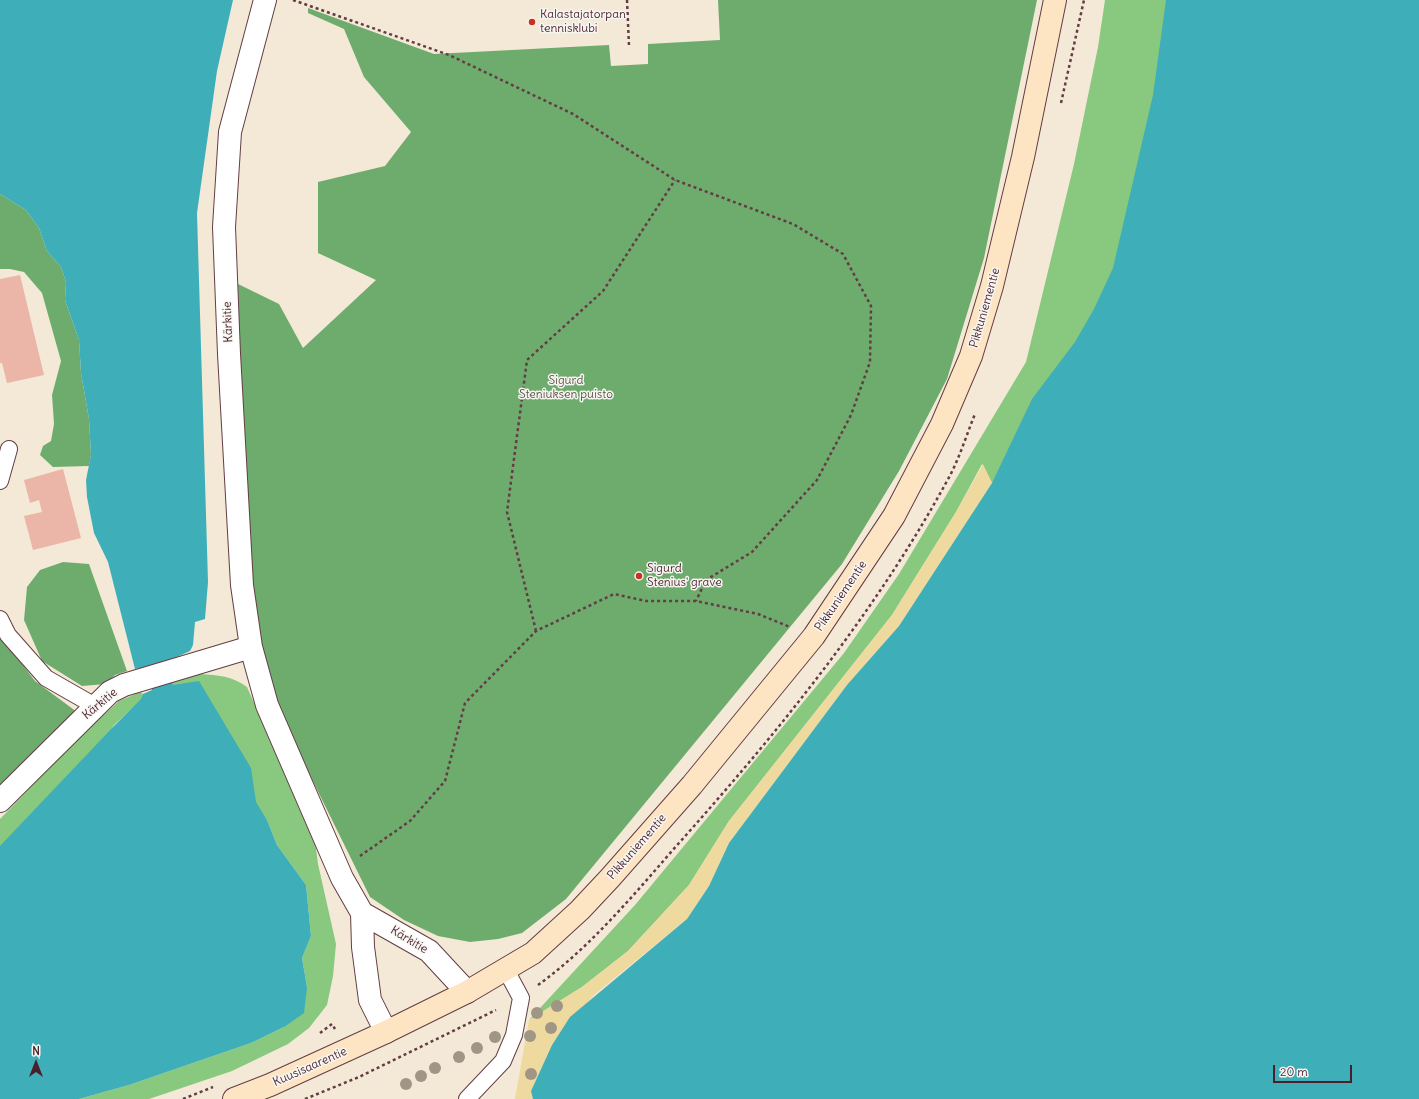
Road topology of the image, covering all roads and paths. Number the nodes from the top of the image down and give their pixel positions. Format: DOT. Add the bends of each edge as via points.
graph roads {
  1 [pos="265,0"];
  2 [pos="293,0"];
  3 [pos="627,0"];
  4 [pos="1055,0"];
  5 [pos="629,46"];
  6 [pos="675,180"];
  7 [pos="9,450"];
  8 [pos="0,481"];
  9 [pos="696,601"];
  10 [pos="0,620"];
  11 [pos="791,627"];
  12 [pos="536,631"];
  13 [pos="251,647"];
  14 [pos="95,706"];
  15 [pos="0,802"];
  16 [pos="339,871"];
  17 [pos="362,913"];
  18 [pos="506,970"];
  19 [pos="467,992"];
  20 [pos="386,1032"];
  21 [pos="359,1077"];
  22 [pos="234,1099"];
  23 [pos="304,1099"];
  24 [pos="467,1099"];
  1 -- 13 [label="street, Kärkitie" via="230,132 224,227 242,585"];
  2 -- 6 [label="path" via="449,54 573,114"];
  3 -- 5 [label="path"];
  4 -- 18 [label="main road, Pikkuniementie" via="1010,210 992,286 973,349 942,424 894,516 814,636 692,784 580,910 533,953"];
  6 -- 9 [label="path" via="793,224 843,254 871,306 870,362 851,415 817,480 752,552 706,580"];
  6 -- 12 [label="path" via="603,291 527,360 507,512"];
  7 -- 8 [label="lane"];
  9 -- 11 [label="path" via="758,614"];
  9 -- 12 [label="path" via="646,601 614,594"];
  10 -- 14 [label="lane" via="8,635 46,678"];
  12 -- 16 [label="path" via="465,703 445,781 410,821"];
  13 -- 14 [label="street, Kärkitie" via="124,685 110,692"];
  13 -- 16 [label="street, Kärkitie" via="267,705"];
  14 -- 15 [label="street, Kärkitie"];
  16 -- 17 [label="street, Kärkitie"];
  17 -- 19 [label="street, Kärkitie" via="429,951"];
  17 -- 20 [label="street, Kärkitie" via="363,947 370,1000"];
  18 -- 19 [label="main road, Pikkuniementie"];
  18 -- 24 [label="lane" via="521,998 516,1029 503,1062"];
  19 -- 20 [label="main road, Pikkuniementie"];
  20 -- 22 [label="main road, Kuusisaarentie"];
  21 -- 23 [label="path"];
}
